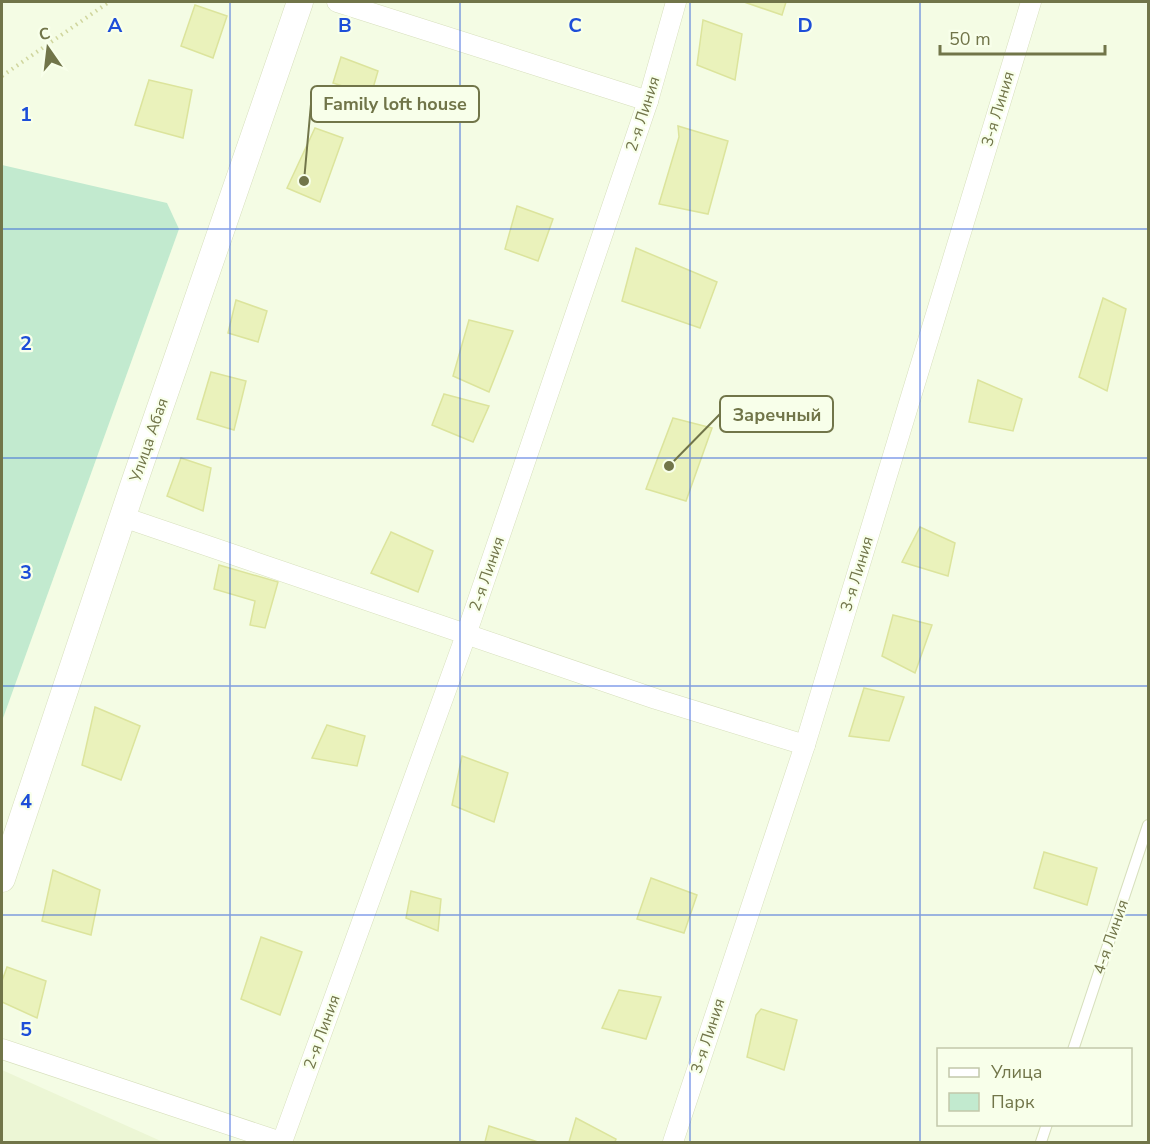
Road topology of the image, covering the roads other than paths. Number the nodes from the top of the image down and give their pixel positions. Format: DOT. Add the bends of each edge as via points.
graph roads {
  1 [pos="300,2"];
  2 [pos="337,2"];
  3 [pos="676,2"];
  4 [pos="1030,2"];
  5 [pos="648,101"];
  6 [pos="123,518"];
  7 [pos="466,634"];
  8 [pos="805,744"];
  9 [pos="1149,825"];
  10 [pos="2,879"];
  11 [pos="1074,1048"];
  12 [pos="2,1049"];
  13 [pos="1047,1126"];
  14 [pos="282,1143"];
  15 [pos="673,1143"];
  16 [pos="1041,1143"];
  1 -- 6 [label="street, Улица Абая"];
  2 -- 5 [label="street"];
  3 -- 5 [label="street, 2-я Линия"];
  4 -- 8 [label="street, 3-я Линия"];
  5 -- 7 [label="street, 2-я Линия"];
  6 -- 7 [label="street"];
  6 -- 10 [label="street, Улица Абая"];
  7 -- 8 [label="street" via="656,699"];
  7 -- 14 [label="street, 2-я Линия"];
  8 -- 15 [label="street, 3-я Линия"];
  9 -- 11 [label="lane, 4-я Линия"];
  12 -- 14 [label="street"];
  13 -- 16 [label="lane"];
}
